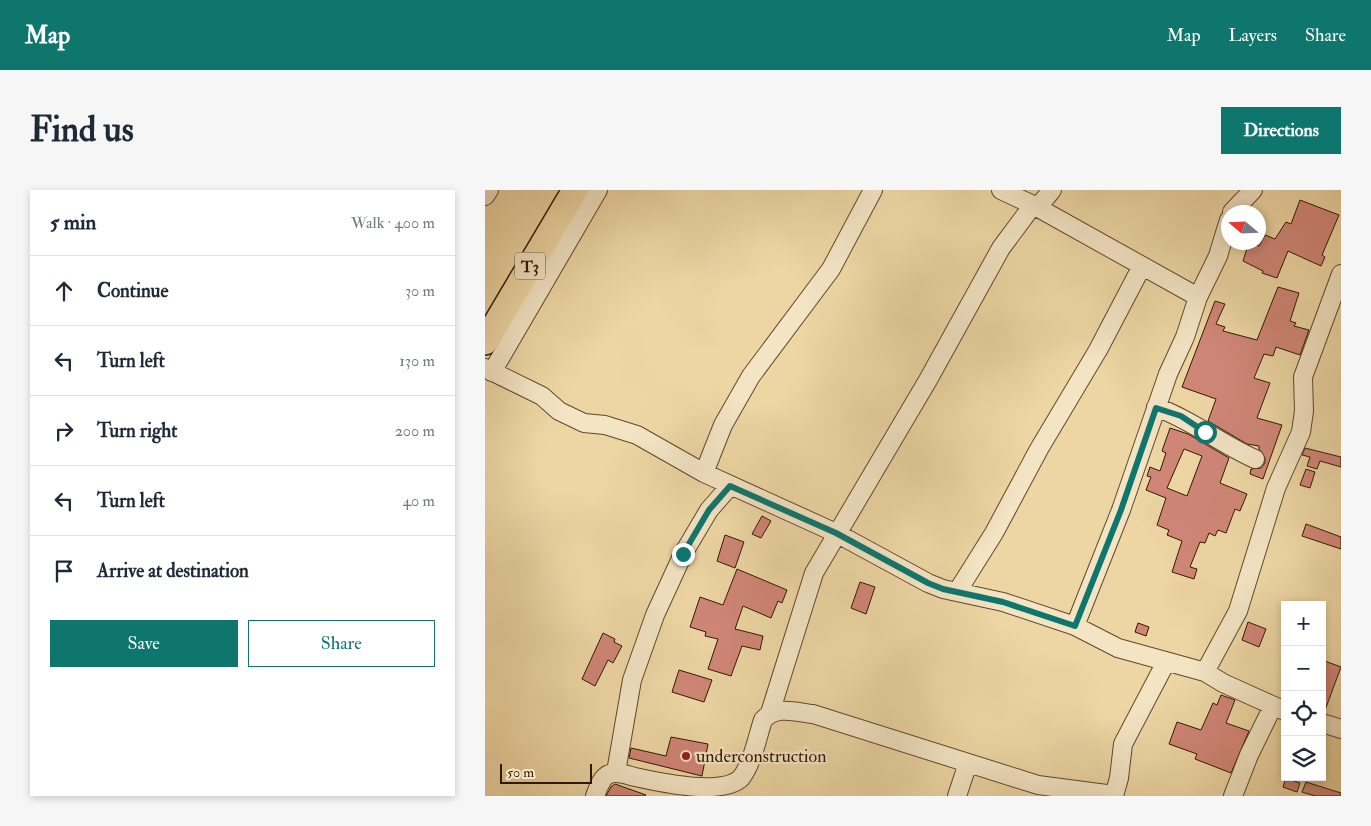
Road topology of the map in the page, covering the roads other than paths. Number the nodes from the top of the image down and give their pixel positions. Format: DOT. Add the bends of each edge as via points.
graph roads {
  1 [pos="489,190"];
  2 [pos="575,190"];
  3 [pos="598,190"];
  4 [pos="873,190"];
  5 [pos="1001,190"];
  6 [pos="1052,190"];
  7 [pos="1253,190"];
  8 [pos="485,196"];
  9 [pos="1239,205"];
  10 [pos="1035,206"];
  11 [pos="1221,246"];
  12 [pos="1142,266"];
  13 [pos="1341,274"];
  14 [pos="1197,296"];
  15 [pos="485,342"];
  16 [pos="489,370"];
  17 [pos="1156,408"];
  18 [pos="1255,459"];
  19 [pos="704,473"];
  20 [pos="730,486"];
  21 [pos="836,533"];
  22 [pos="957,592"];
  23 [pos="1075,626"];
  24 [pos="1165,662"];
  25 [pos="1205,672"];
  26 [pos="1279,708"];
  27 [pos="771,713"];
  28 [pos="1326,725"];
  29 [pos="1341,729"];
  30 [pos="969,763"];
  31 [pos="615,772"];
  32 [pos="1114,795"];
  33 [pos="595,796"];
  34 [pos="957,796"];
  35 [pos="1233,796"];
  1 -- 8 [label="street"];
  2 -- 15 [label="highway, T3"];
  3 -- 16 [label="street"];
  4 -- 19 [label="street" via="831,269 751,376 723,425"];
  5 -- 10 [label="street"];
  6 -- 10 [label="street"];
  7 -- 9 [label="street"];
  10 -- 12 [label="street"];
  10 -- 21 [label="street" via="1001,248 928,380"];
  11 -- 14 [label="street"];
  12 -- 14 [label="street"];
  12 -- 22 [label="street" via="1098,350"];
  13 -- 25 [label="street" via="1303,377 1301,432 1276,488 1237,611"];
  14 -- 17 [label="street" via="1185,337"];
  16 -- 19 [label="street" via="542,396 559,411 584,423 605,425 637,435"];
  17 -- 18 [label="street" via="1181,416 1229,448"];
  17 -- 23 [label="street" via="1121,510"];
  19 -- 20 [label="street"];
  20 -- 21 [label="street"];
  20 -- 31 [label="street" via="709,510 683,554 655,615 632,680"];
  21 -- 22 [label="street" via="909,574"];
  21 -- 27 [label="street" via="814,573"];
  22 -- 23 [label="street" via="1003,602"];
  23 -- 24 [label="street" via="1118,648"];
  24 -- 25 [label="street"];
  24 -- 32 [label="street" via="1123,744"];
  25 -- 26 [label="street"];
  26 -- 35 [label="street" via="1249,755"];
  27 -- 30 [label="street" via="779,710 813,714"];
  27 -- 31 [label="street" via="763,720 741,779 730,788 702,790"];
  28 -- 29 [label="street"];
  30 -- 32 [label="street" via="1038,785"];
  30 -- 34 [label="street"];
  31 -- 33 [label="street" via="602,779"];
}
